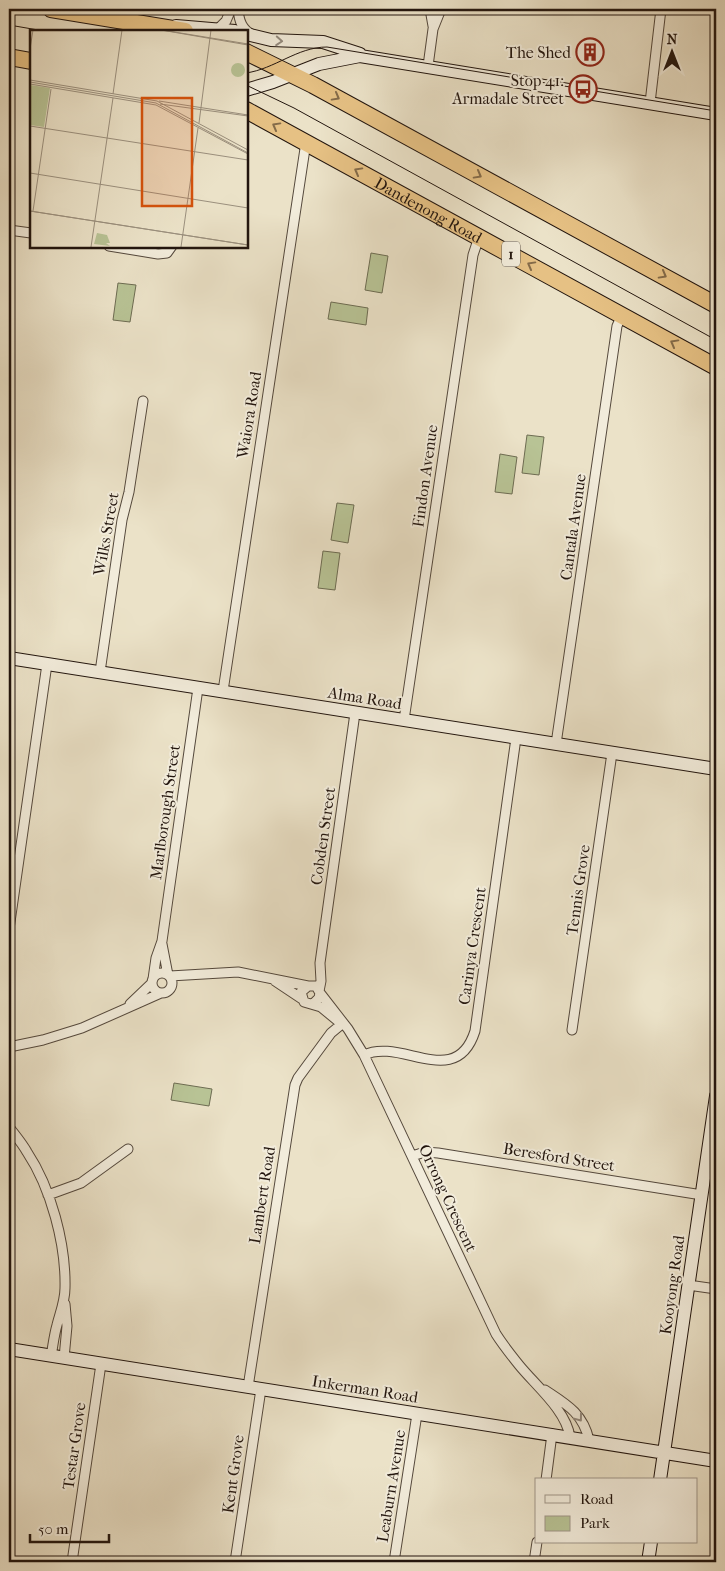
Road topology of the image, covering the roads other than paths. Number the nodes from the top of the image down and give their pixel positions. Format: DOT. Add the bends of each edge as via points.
graph roads {
  1 [pos="51,9"];
  2 [pos="231,9"];
  3 [pos="238,9"];
  4 [pos="430,9"];
  5 [pos="441,9"];
  6 [pos="661,9"];
  7 [pos="157,25"];
  8 [pos="218,29"];
  9 [pos="433,29"];
  10 [pos="180,30"];
  11 [pos="226,30"];
  12 [pos="244,30"];
  13 [pos="252,36"];
  14 [pos="248,53"];
  15 [pos="367,56"];
  16 [pos="9,57"];
  17 [pos="30,61"];
  18 [pos="428,66"];
  19 [pos="293,75"];
  20 [pos="248,90"];
  21 [pos="650,103"];
  22 [pos="248,111"];
  23 [pos="716,114"];
  24 [pos="306,142"];
  25 [pos="9,230"];
  26 [pos="30,234"];
  27 [pos="479,237"];
  28 [pos="120,248"];
  29 [pos="171,248"];
  30 [pos="716,304"];
  31 [pos="622,315"];
  32 [pos="716,367"];
  33 [pos="143,400"];
  34 [pos="9,658"];
  35 [pos="46,664"];
  36 [pos="100,672"];
  37 [pos="198,688"];
  38 [pos="222,691"];
  39 [pos="356,712"];
  40 [pos="404,720"];
  41 [pos="516,738"];
  42 [pos="556,744"];
  43 [pos="612,753"];
  44 [pos="716,769"];
  45 [pos="9,929"];
  46 [pos="162,941"];
  47 [pos="320,963"];
  48 [pos="199,974"];
  49 [pos="169,975"];
  50 [pos="270,978"];
  51 [pos="153,981"];
  52 [pos="309,985"];
  53 [pos="171,989"];
  54 [pos="320,992"];
  55 [pos="161,994"];
  56 [pos="302,999"];
  57 [pos="313,1004"];
  58 [pos="124,1009"];
  59 [pos="343,1023"];
  60 [pos="572,1030"];
  61 [pos="10,1046"];
  62 [pos="364,1055"];
  63 [pos="716,1096"];
  64 [pos="9,1127"];
  65 [pos="714,1127"];
  66 [pos="128,1149"];
  67 [pos="412,1156"];
  68 [pos="48,1195"];
  69 [pos="702,1195"];
  70 [pos="688,1285"];
  71 [pos="716,1289"];
  72 [pos="9,1349"];
  73 [pos="58,1357"];
  74 [pos="101,1364"];
  75 [pos="532,1381"];
  76 [pos="248,1387"];
  77 [pos="261,1389"];
  78 [pos="417,1414"];
  79 [pos="552,1434"];
  80 [pos="570,1437"];
  81 [pos="589,1440"];
  82 [pos="664,1452"];
  83 [pos="716,1461"];
  84 [pos="546,1478"];
  85 [pos="660,1478"];
  86 [pos="537,1544"];
  87 [pos="651,1544"];
  88 [pos="72,1562"];
  89 [pos="235,1562"];
  90 [pos="394,1562"];
  91 [pos="534,1562"];
  92 [pos="648,1562"];
  1 -- 7 [label="highway"];
  2 -- 8 [label="street" via="226,22"];
  3 -- 12 [label="street"];
  4 -- 9 [label="street"];
  5 -- 9 [label="street"];
  6 -- 21 [label="street"];
  7 -- 8 [label="street"];
  7 -- 10 [label="highway"];
  8 -- 11 [label="street"];
  9 -- 18 [label="street"];
  13 -- 15 [label="street, one-way" via="322,42"];
  14 -- 19 [label="highway"];
  15 -- 18 [label="street"];
  15 -- 19 [label="street" via="319,64"];
  16 -- 17 [label="highway"];
  18 -- 21 [label="street"];
  19 -- 20 [label="street"];
  19 -- 30 [label="highway, one-way"];
  21 -- 23 [label="street"];
  24 -- 22 [label="highway, Dandenong Road / 1, one-way"];
  27 -- 24 [label="highway, Dandenong Road / 1, one-way"];
  24 -- 38 [label="street, Waiora Road"];
  25 -- 26 [label="street"];
  31 -- 27 [label="highway, Dandenong Road / 1, one-way"];
  27 -- 40 [label="street, Findon Avenue" via="472,255"];
  28 -- 29 [label="street" via="158,254 167,253"];
  32 -- 31 [label="highway, Dandenong Road / 1, one-way"];
  31 -- 42 [label="street, Cantala Avenue" via="617,326"];
  33 -- 36 [label="street, Wilks Street"];
  34 -- 35 [label="street, Alma Road"];
  35 -- 36 [label="street, Alma Road"];
  35 -- 45 [label="street"];
  36 -- 37 [label="street, Alma Road"];
  37 -- 38 [label="street, Alma Road"];
  37 -- 46 [label="street, Marlborough Street"];
  38 -- 39 [label="street, Alma Road"];
  39 -- 40 [label="street, Alma Road"];
  39 -- 47 [label="street, Cobden Street"];
  40 -- 41 [label="street, Alma Road"];
  41 -- 42 [label="street, Alma Road"];
  41 -- 62 [label="street, Carinya Crescent" via="472,1040 462,1054 447,1060 378,1050"];
  42 -- 43 [label="street, Alma Road"];
  43 -- 44 [label="street, Alma Road"];
  43 -- 60 [label="street, Tennis Grove"];
  46 -- 49 [label="street, Marlborough Street"];
  46 -- 51 [label="street, Marlborough Street"];
  47 -- 52 [label="street, Cobden Street"];
  47 -- 54 [label="street, Cobden Street"];
  48 -- 49 [label="street"];
  48 -- 50 [label="street" via="238,972"];
  48 -- 53 [label="street"];
  49 -- 51 [label="street" via="158,974"];
  49 -- 53 [label="street"];
  50 -- 52 [label="street"];
  50 -- 56 [label="street"];
  51 -- 55 [label="street" via="155,990"];
  51 -- 58 [label="street"];
  52 -- 54 [label="street" via="316,986"];
  52 -- 56 [label="street" via="302,990"];
  53 -- 55 [label="street"];
  54 -- 57 [label="street" via="318,1001"];
  54 -- 59 [label="street, Orrong Crescent"];
  55 -- 58 [label="street"];
  56 -- 57 [label="street" via="306,1004"];
  57 -- 59 [label="street, Orrong Crescent"];
  58 -- 61 [label="street" via="62,1035"];
  59 -- 62 [label="street, Orrong Crescent"];
  59 -- 76 [label="street, Lambert Road" via="328,1038 295,1085"];
  62 -- 67 [label="street, Orrong Crescent"];
  63 -- 65 [label="street, Kooyong Road"];
  64 -- 68 [label="street" via="27,1152"];
  65 -- 69 [label="street, Kooyong Road"];
  66 -- 68 [label="street" via="81,1183"];
  67 -- 69 [label="street, Beresford Street" via="438,1153"];
  67 -- 75 [label="street, Orrong Crescent" via="488,1320 506,1350"];
  68 -- 73 [label="street" via="65,1270 64,1299 56,1328"];
  69 -- 70 [label="street, Kooyong Road"];
  70 -- 71 [label="street"];
  70 -- 82 [label="street, Kooyong Road"];
  72 -- 73 [label="street, Inkerman Road"];
  73 -- 74 [label="street, Inkerman Road"];
  74 -- 76 [label="street, Inkerman Road"];
  74 -- 88 [label="street, Testar Grove"];
  75 -- 80 [label="street, Orrong Crescent" via="565,1420"];
  75 -- 81 [label="street, Orrong Crescent, one-way" via="574,1411 584,1424"];
  76 -- 77 [label="street, Inkerman Road"];
  77 -- 78 [label="street, Inkerman Road"];
  77 -- 89 [label="street, Kent Grove"];
  78 -- 79 [label="street, Inkerman Road"];
  78 -- 90 [label="street, Leaburn Avenue"];
  79 -- 80 [label="street, Inkerman Road"];
  79 -- 84 [label="street"];
  80 -- 81 [label="street, Inkerman Road"];
  81 -- 82 [label="street, Inkerman Road"];
  82 -- 83 [label="street, Inkerman Road"];
  82 -- 85 [label="street, Kooyong Road"];
  86 -- 91 [label="street"];
  87 -- 92 [label="street"];
}
